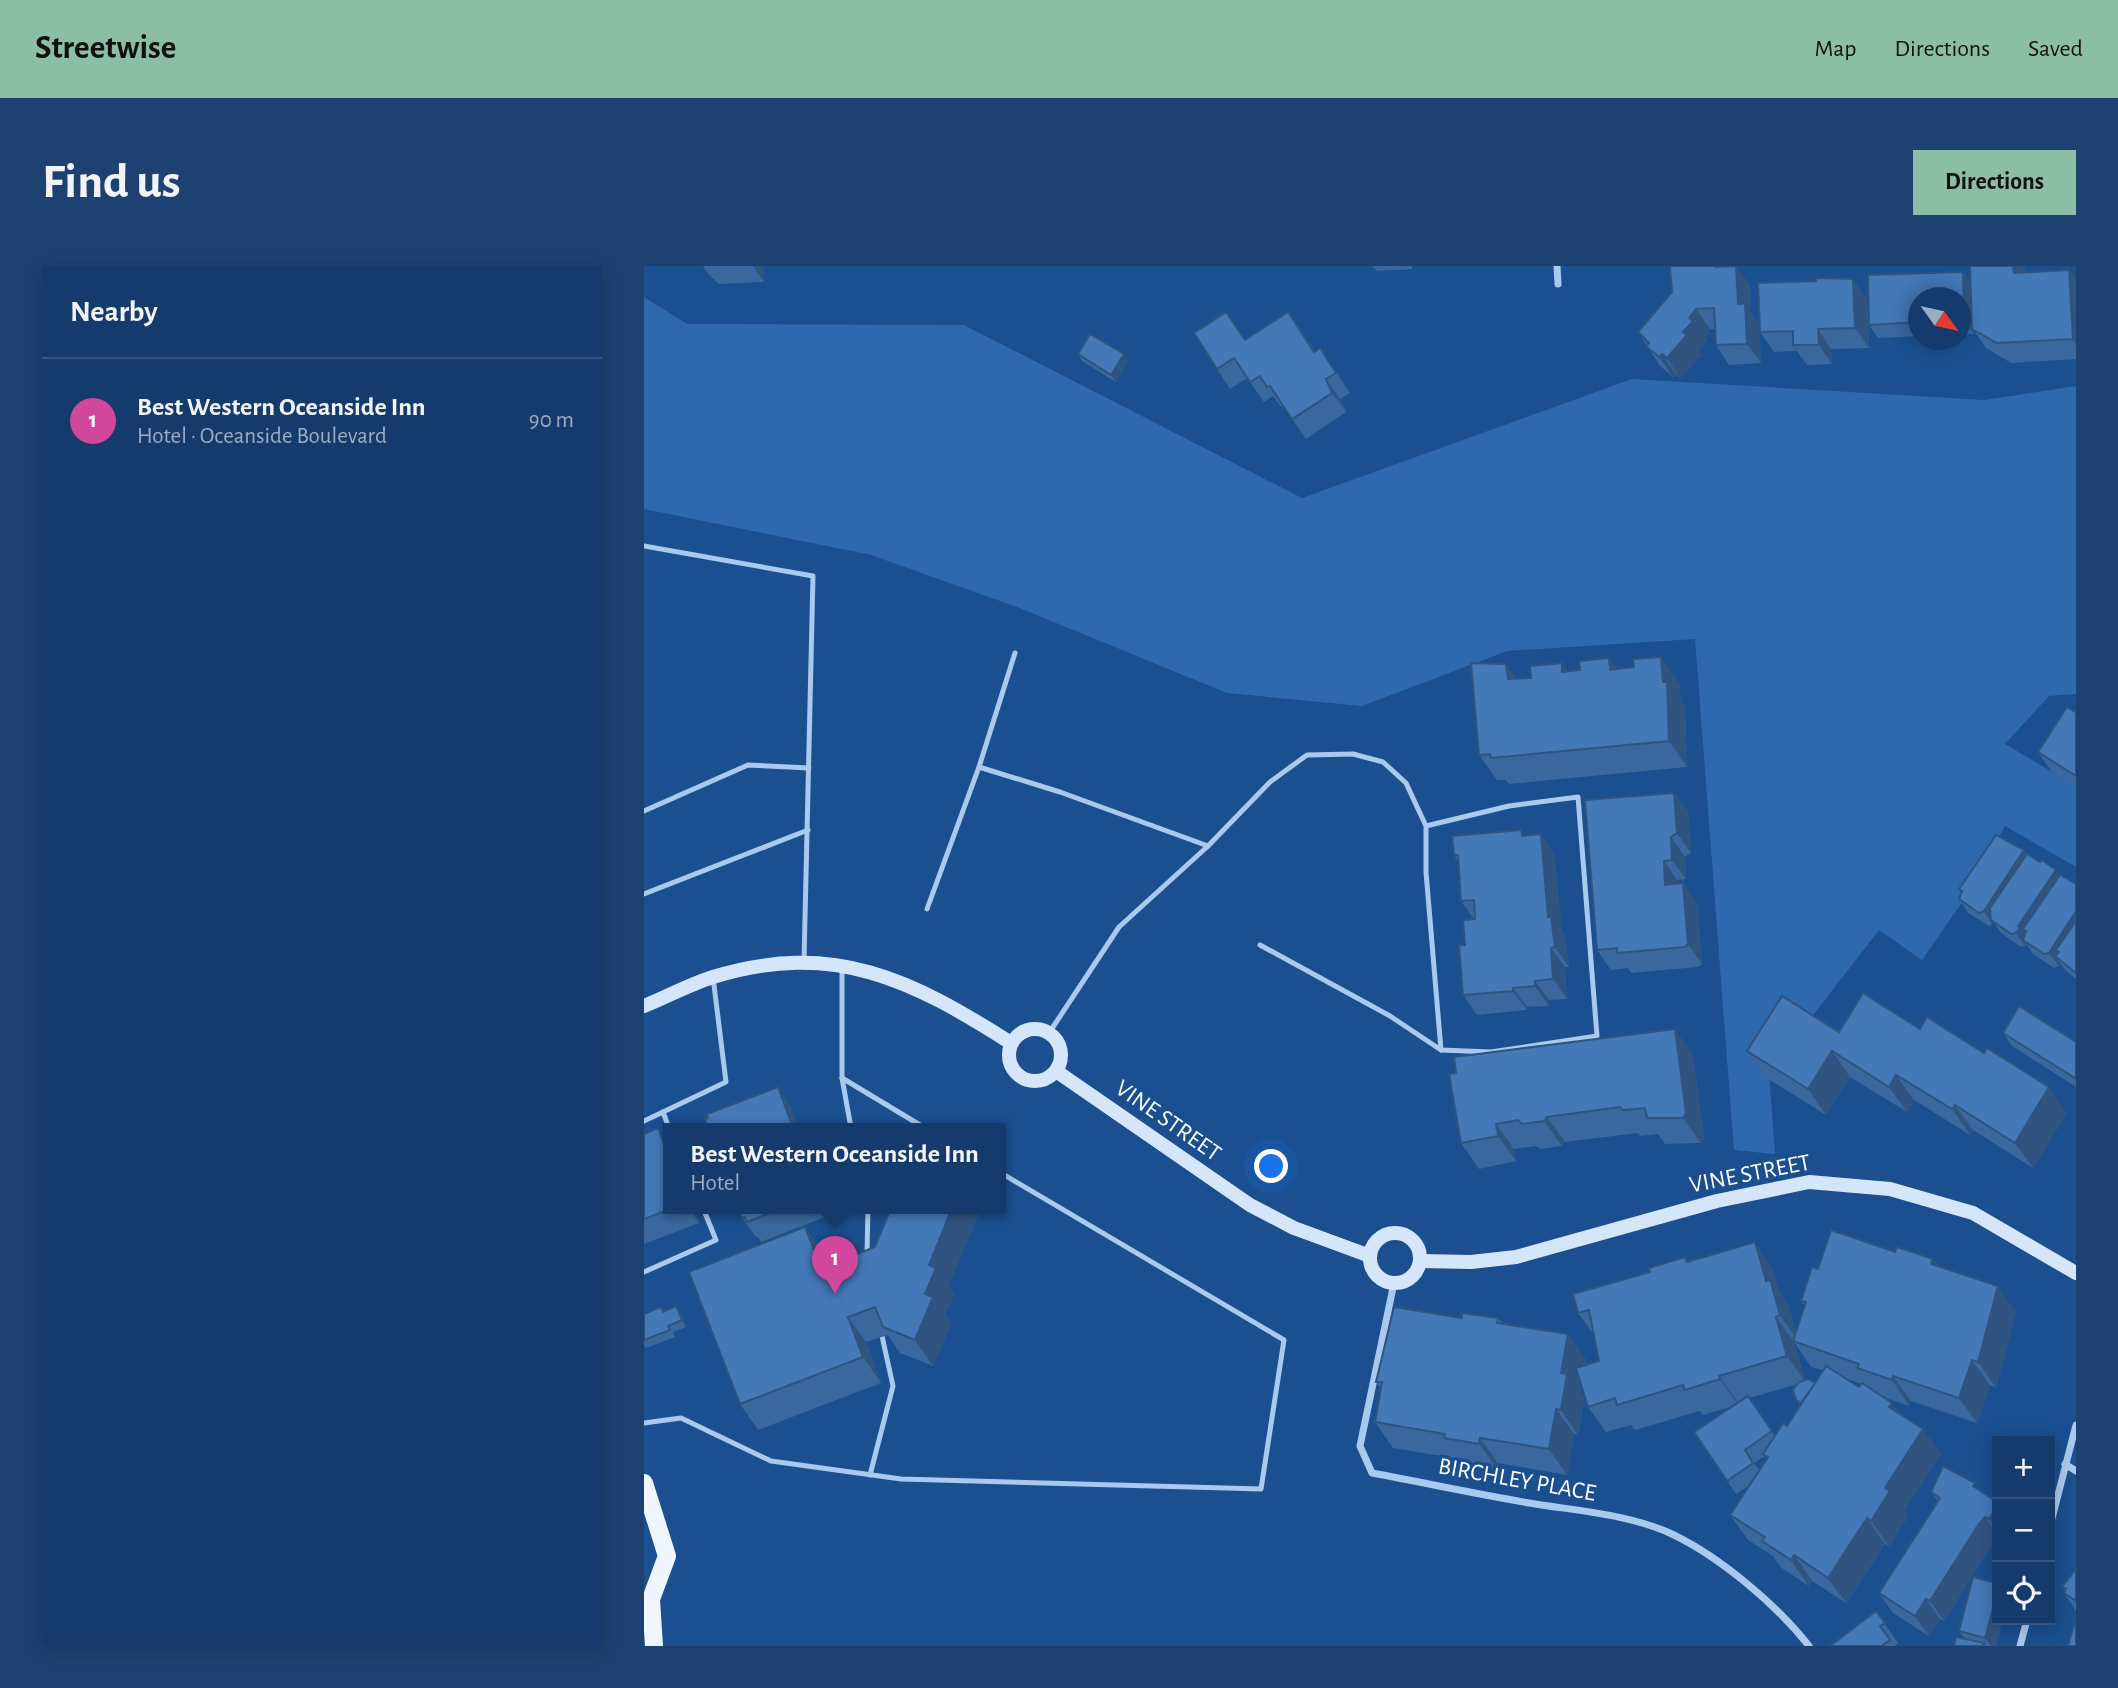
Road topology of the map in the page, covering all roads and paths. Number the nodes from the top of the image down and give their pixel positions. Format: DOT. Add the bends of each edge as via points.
graph roads {
  1 [pos="1557,266"];
  2 [pos="1558,284"];
  3 [pos="644,546"];
  4 [pos="1015,653"];
  5 [pos="979,767"];
  6 [pos="809,768"];
  7 [pos="644,811"];
  8 [pos="1426,826"];
  9 [pos="808,830"];
  10 [pos="1208,846"];
  11 [pos="644,894"];
  12 [pos="927,909"];
  13 [pos="1260,945"];
  14 [pos="804,961"];
  15 [pos="842,964"];
  16 [pos="713,977"];
  17 [pos="644,1006"];
  18 [pos="1049,1033"];
  19 [pos="1011,1043"];
  20 [pos="1441,1050"];
  21 [pos="1056,1071"];
  22 [pos="842,1078"];
  23 [pos="663,1112"];
  24 [pos="644,1121"];
  25 [pos="667,1123"];
  26 [pos="851,1123"];
  27 [pos="917,1123"];
  28 [pos="1006,1176"];
  29 [pos="705,1214"];
  30 [pos="867,1214"];
  31 [pos="1370,1256"];
  32 [pos="867,1258"];
  33 [pos="1420,1261"];
  34 [pos="644,1272"];
  35 [pos="2076,1273"];
  36 [pos="1394,1283"];
  37 [pos="882,1336"];
  38 [pos="644,1423"];
  39 [pos="2076,1425"];
  40 [pos="2065,1464"];
  41 [pos="2076,1471"];
  42 [pos="870,1475"];
  43 [pos="644,1483"];
  44 [pos="2055,1505"];
  45 [pos="647,1597"];
  46 [pos="2025,1625"];
  47 [pos="654,1646"];
  48 [pos="1809,1646"];
  49 [pos="2020,1646"];
  1 -- 2 [label="street"];
  3 -- 6 [label="lane" via="813,576"];
  4 -- 5 [label="lane"];
  5 -- 10 [label="lane"];
  5 -- 12 [label="lane"];
  6 -- 7 [label="lane" via="748,765"];
  6 -- 9 [label="lane"];
  8 -- 10 [label="lane" via="1406,783 1383,762 1353,754 1307,755 1270,782"];
  8 -- 20 [label="lane"];
  8 -- 20 [label="lane" via="1509,806 1578,797 1597,1036 1491,1052"];
  9 -- 11 [label="lane"];
  9 -- 14 [label="lane"];
  10 -- 18 [label="lane" via="1119,928"];
  13 -- 20 [label="lane" via="1390,1016"];
  14 -- 15 [label="street"];
  14 -- 16 [label="street"];
  15 -- 19 [label="street" via="886,975 942,1001"];
  15 -- 22 [label="lane"];
  16 -- 17 [label="street"];
  16 -- 23 [label="lane" via="726,1082"];
  18 -- 19 [label="street" via="1035,1029 1021,1033"];
  18 -- 21 [label="street" via="1059,1043 1062,1058"];
  19 -- 21 [label="street" via="1008,1056 1021,1078 1033,1082"];
  21 -- 31 [label="street, VINE STREET" via="1250,1205 1294,1228"];
  22 -- 26 [label="lane"];
  22 -- 27 [label="lane"];
  23 -- 24 [label="lane"];
  23 -- 25 [label="lane"];
  28 -- 42 [label="lane" via="1284,1340 1261,1489"];
  29 -- 34 [label="lane" via="716,1240"];
  30 -- 32 [label="lane"];
  31 -- 33 [label="street" via="1382,1237 1398,1233 1417,1246"];
  31 -- 36 [label="street" via="1374,1272"];
  33 -- 35 [label="street, VINE STREET" via="1471,1262 1516,1256 1717,1201 1809,1182 1890,1189 1973,1213"];
  33 -- 36 [label="street" via="1413,1274"];
  36 -- 48 [label="street, BIRCHLEY PLACE" via="1360,1446 1372,1473 1600,1513 1673,1535 1738,1577"];
  37 -- 42 [label="lane" via="893,1386"];
  38 -- 42 [label="lane" via="681,1418 771,1461"];
  39 -- 40 [label="street"];
  40 -- 41 [label="street"];
  40 -- 44 [label="street"];
  43 -- 45 [label="main road" via="667,1556"];
  45 -- 47 [label="main road"];
  46 -- 49 [label="street"];
}
